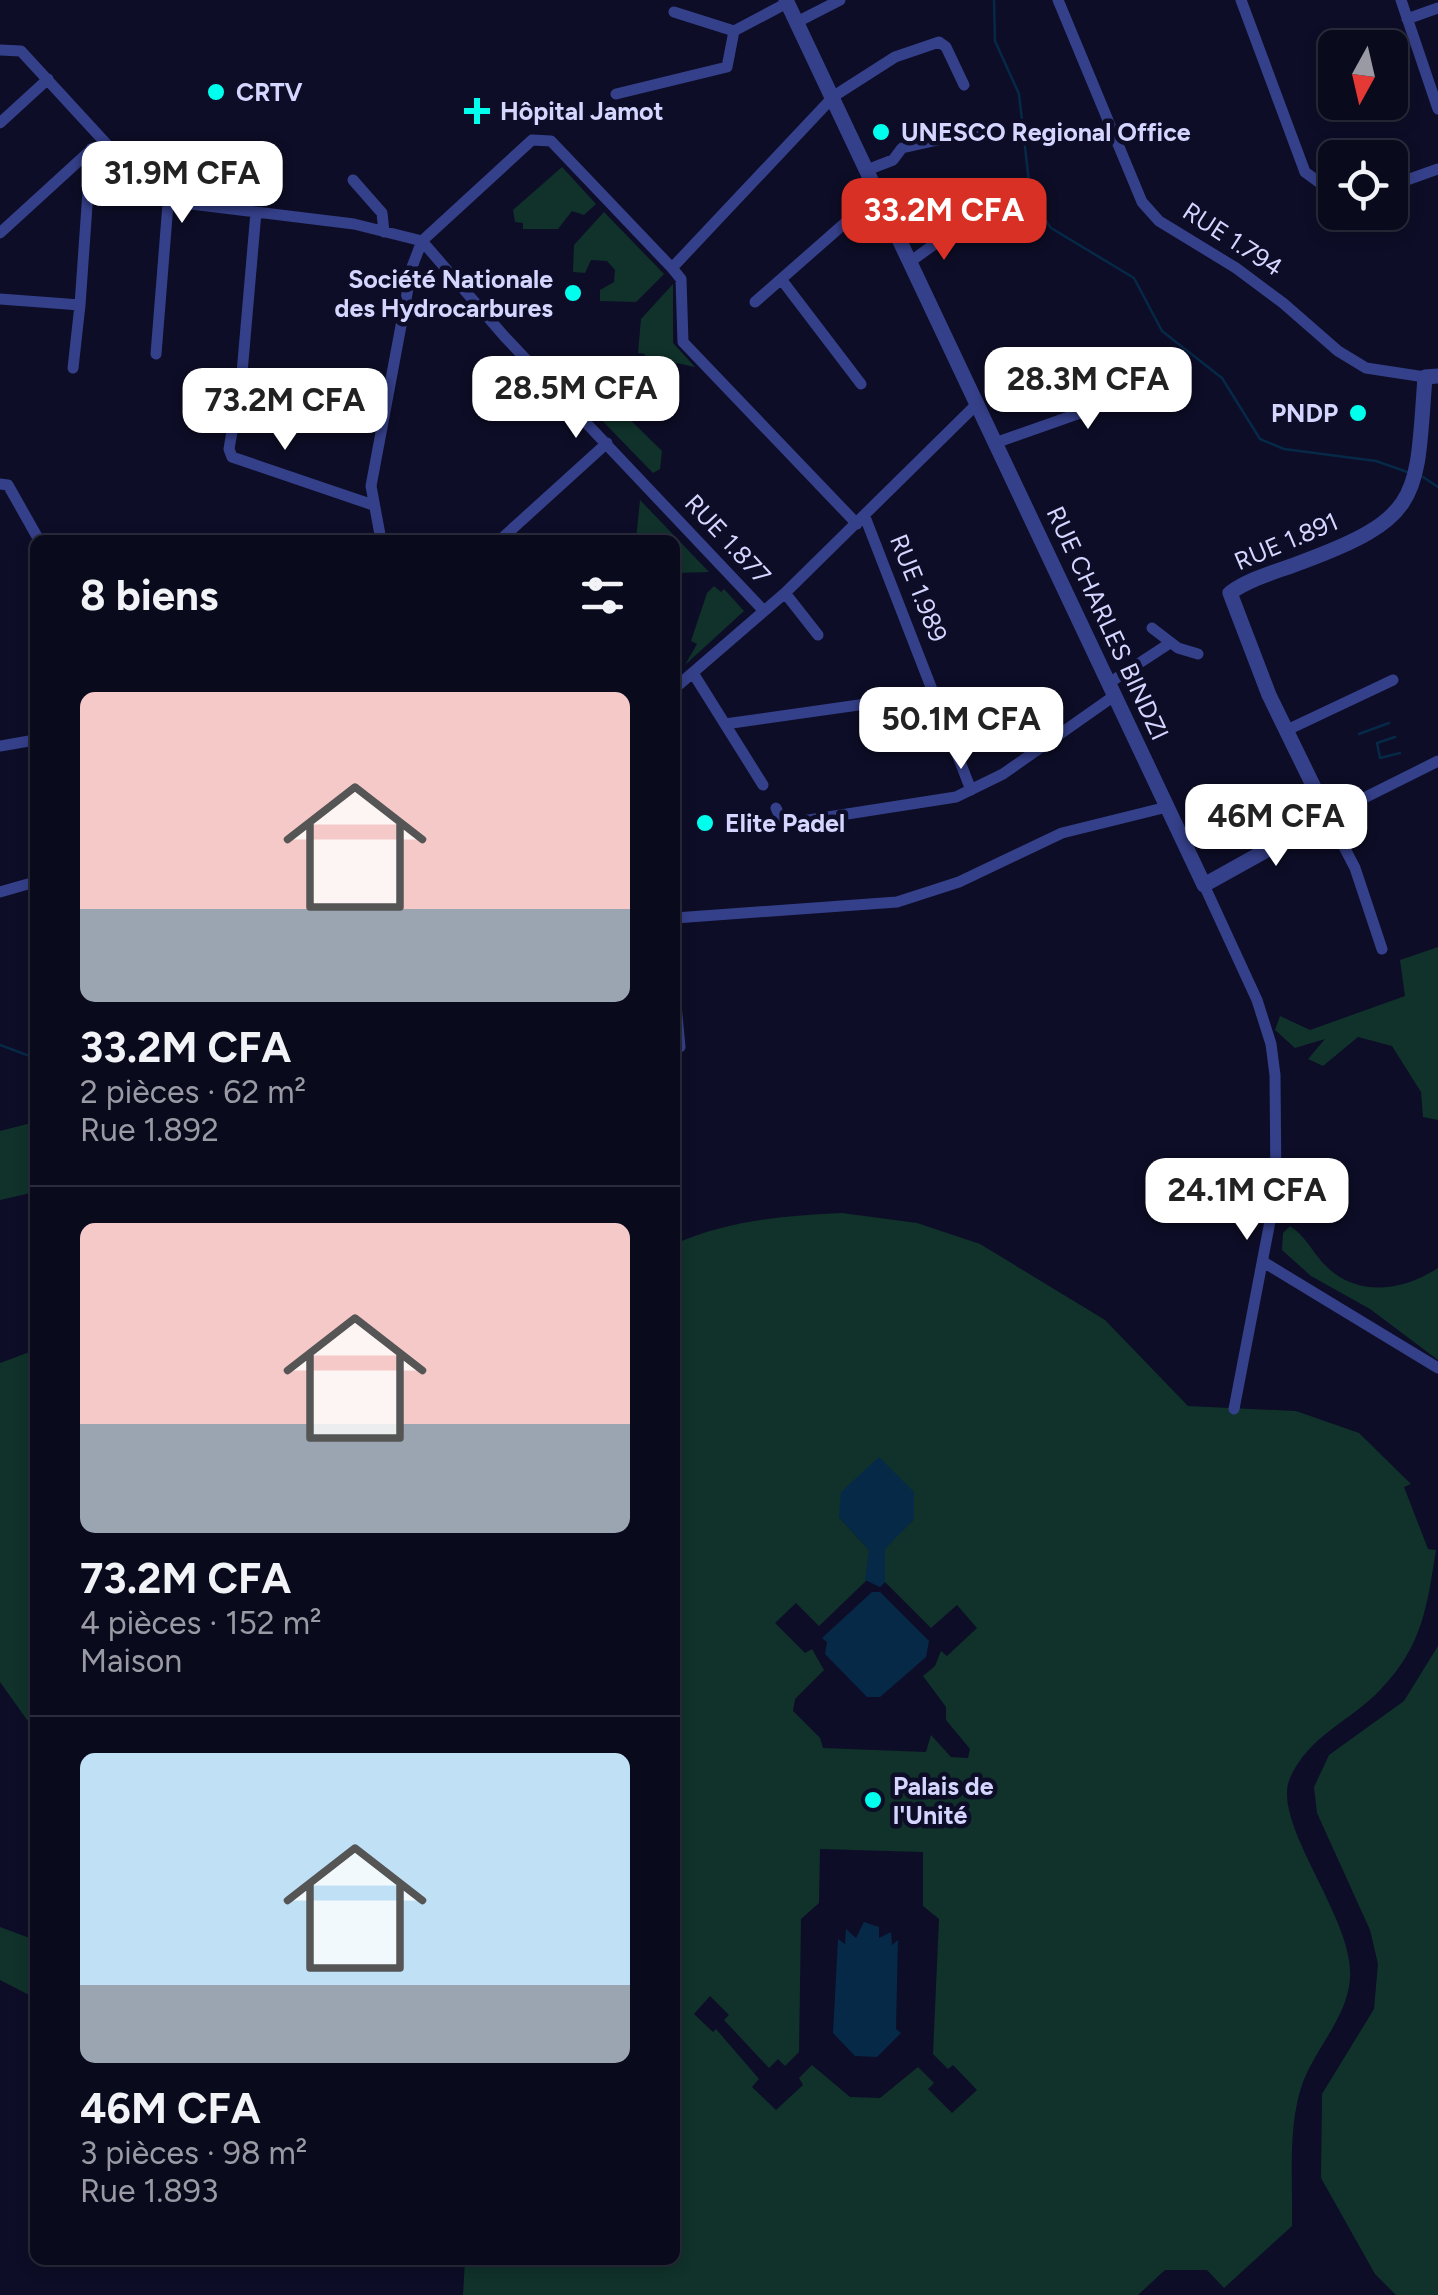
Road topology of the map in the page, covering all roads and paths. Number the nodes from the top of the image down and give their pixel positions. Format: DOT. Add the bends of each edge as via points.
graph roads {
  1 [pos="840,0"];
  2 [pos="1058,0"];
  3 [pos="1241,0"];
  4 [pos="1401,0"];
  5 [pos="787,2"];
  6 [pos="1438,8"];
  7 [pos="674,12"];
  8 [pos="1407,19"];
  9 [pos="797,22"];
  10 [pos="734,32"];
  11 [pos="0,50"];
  12 [pos="48,79"];
  13 [pos="964,85"];
  14 [pos="616,94"];
  15 [pos="834,96"];
  16 [pos="1438,109"];
  17 [pos="0,123"];
  18 [pos="987,130"];
  19 [pos="96,145"];
  20 [pos="1438,169"];
  21 [pos="866,170"];
  22 [pos="353,180"];
  23 [pos="1408,180"];
  24 [pos="1318,185"];
  25 [pos="878,194"];
  26 [pos="168,204"];
  27 [pos="256,212"];
  28 [pos="954,231"];
  29 [pos="384,232"];
  30 [pos="0,233"];
  31 [pos="422,241"];
  32 [pos="910,262"];
  33 [pos="672,268"];
  34 [pos="781,279"];
  35 [pos="0,300"];
  36 [pos="755,302"];
  37 [pos="80,304"];
  38 [pos="156,354"];
  39 [pos="73,368"];
  40 [pos="1432,376"];
  41 [pos="1168,382"];
  42 [pos="861,384"];
  43 [pos="978,403"];
  44 [pos="607,443"];
  45 [pos="995,443"];
  46 [pos="0,484"];
  47 [pos="373,505"];
  48 [pos="861,520"];
  49 [pos="36,535"];
  50 [pos="380,535"];
  51 [pos="506,535"];
  52 [pos="786,593"];
  53 [pos="763,610"];
  54 [pos="1152,628"];
  55 [pos="818,635"];
  56 [pos="1170,643"];
  57 [pos="1198,654"];
  58 [pos="693,673"];
  59 [pos="1393,680"];
  60 [pos="680,684"];
  61 [pos="1112,689"];
  62 [pos="936,694"];
  63 [pos="725,724"];
  64 [pos="1286,731"];
  65 [pos="30,741"];
  66 [pos="0,746"];
  67 [pos="1438,761"];
  68 [pos="763,785"];
  69 [pos="972,790"];
  70 [pos="1167,807"];
  71 [pos="776,808"];
  72 [pos="1328,816"];
  73 [pos="30,883"];
  74 [pos="1204,885"];
  75 [pos="0,892"];
  76 [pos="680,918"];
  77 [pos="1382,949"];
  78 [pos="1265,1262"];
  79 [pos="1438,1368"];
  80 [pos="1234,1409"];
  1 -- 9 [label="street"];
  2 -- 40 [label="street, RUE 1.794" via="1142,202 1159,221 1236,268 1366,368"];
  3 -- 24 [label="street" via="1300,162"];
  4 -- 8 [label="street"];
  5 -- 9 [label="street, RUE CHARLES BINDZI"];
  5 -- 10 [label="street"];
  6 -- 8 [label="street"];
  7 -- 10 [label="street"];
  8 -- 16 [label="street"];
  9 -- 15 [label="street, RUE CHARLES BINDZI"];
  10 -- 14 [label="street" via="727,67"];
  11 -- 12 [label="street" via="21,50"];
  12 -- 17 [label="street"];
  12 -- 19 [label="street"];
  13 -- 15 [label="street" via="946,47 928,42"];
  15 -- 21 [label="street, RUE CHARLES BINDZI"];
  15 -- 33 [label="street"];
  18 -- 21 [label="street" via="902,148 893,160"];
  19 -- 26 [label="street"];
  19 -- 30 [label="street"];
  19 -- 37 [label="street"];
  20 -- 23 [label="street"];
  21 -- 25 [label="street, RUE CHARLES BINDZI"];
  22 -- 29 [label="street" via="382,214"];
  25 -- 32 [label="street, RUE CHARLES BINDZI"];
  25 -- 34 [label="street"];
  26 -- 27 [label="street"];
  26 -- 38 [label="street"];
  27 -- 29 [label="street"];
  27 -- 47 [label="street" via="232,458"];
  28 -- 32 [label="street"];
  29 -- 31 [label="street"];
  31 -- 33 [label="street" via="532,140 543,138"];
  31 -- 44 [label="street, RUE 1.877"];
  31 -- 47 [label="street" via="388,381"];
  32 -- 43 [label="street, RUE CHARLES BINDZI"];
  33 -- 48 [label="street" via="682,282 683,342"];
  34 -- 36 [label="street"];
  34 -- 42 [label="street"];
  35 -- 37 [label="street"];
  37 -- 39 [label="street"];
  40 -- 64 [label="street, RUE 1.891" via="1414,487 1399,510 1376,528 1230,593"];
  41 -- 45 [label="street"];
  43 -- 45 [label="street, RUE CHARLES BINDZI"];
  43 -- 48 [label="street, RUE 1.989"];
  44 -- 51 [label="street"];
  44 -- 53 [label="street, RUE 1.877"];
  45 -- 61 [label="street, RUE CHARLES BINDZI"];
  46 -- 49 [label="street" via="8,485"];
  47 -- 50 [label="street"];
  48 -- 52 [label="street, RUE 1.877"];
  48 -- 62 [label="street, RUE 1.989"];
  52 -- 53 [label="street, RUE 1.877"];
  52 -- 55 [label="street"];
  53 -- 58 [label="street"];
  54 -- 56 [label="street"];
  56 -- 57 [label="street"];
  56 -- 61 [label="street"];
  58 -- 60 [label="street"];
  58 -- 63 [label="street"];
  59 -- 64 [label="street"];
  61 -- 69 [label="street"];
  61 -- 70 [label="street, RUE CHARLES BINDZI"];
  62 -- 63 [label="street"];
  62 -- 69 [label="street, RUE 1.989"];
  63 -- 68 [label="street"];
  64 -- 72 [label="street, RUE 1.891"];
  65 -- 66 [label="street"];
  67 -- 72 [label="street"];
  69 -- 71 [label="street" via="783,824"];
  70 -- 74 [label="street, RUE CHARLES BINDZI"];
  70 -- 76 [label="street" via="1062,833 959,882 897,902"];
  72 -- 74 [label="street"];
  72 -- 77 [label="street" via="1355,868"];
  73 -- 75 [label="street"];
  74 -- 78 [label="street, RUE CHARLES BINDZI" via="1271,1044 1279,1142"];
  78 -- 79 [label="street"];
  78 -- 80 [label="street, RUE CHARLES BINDZI"];
}
